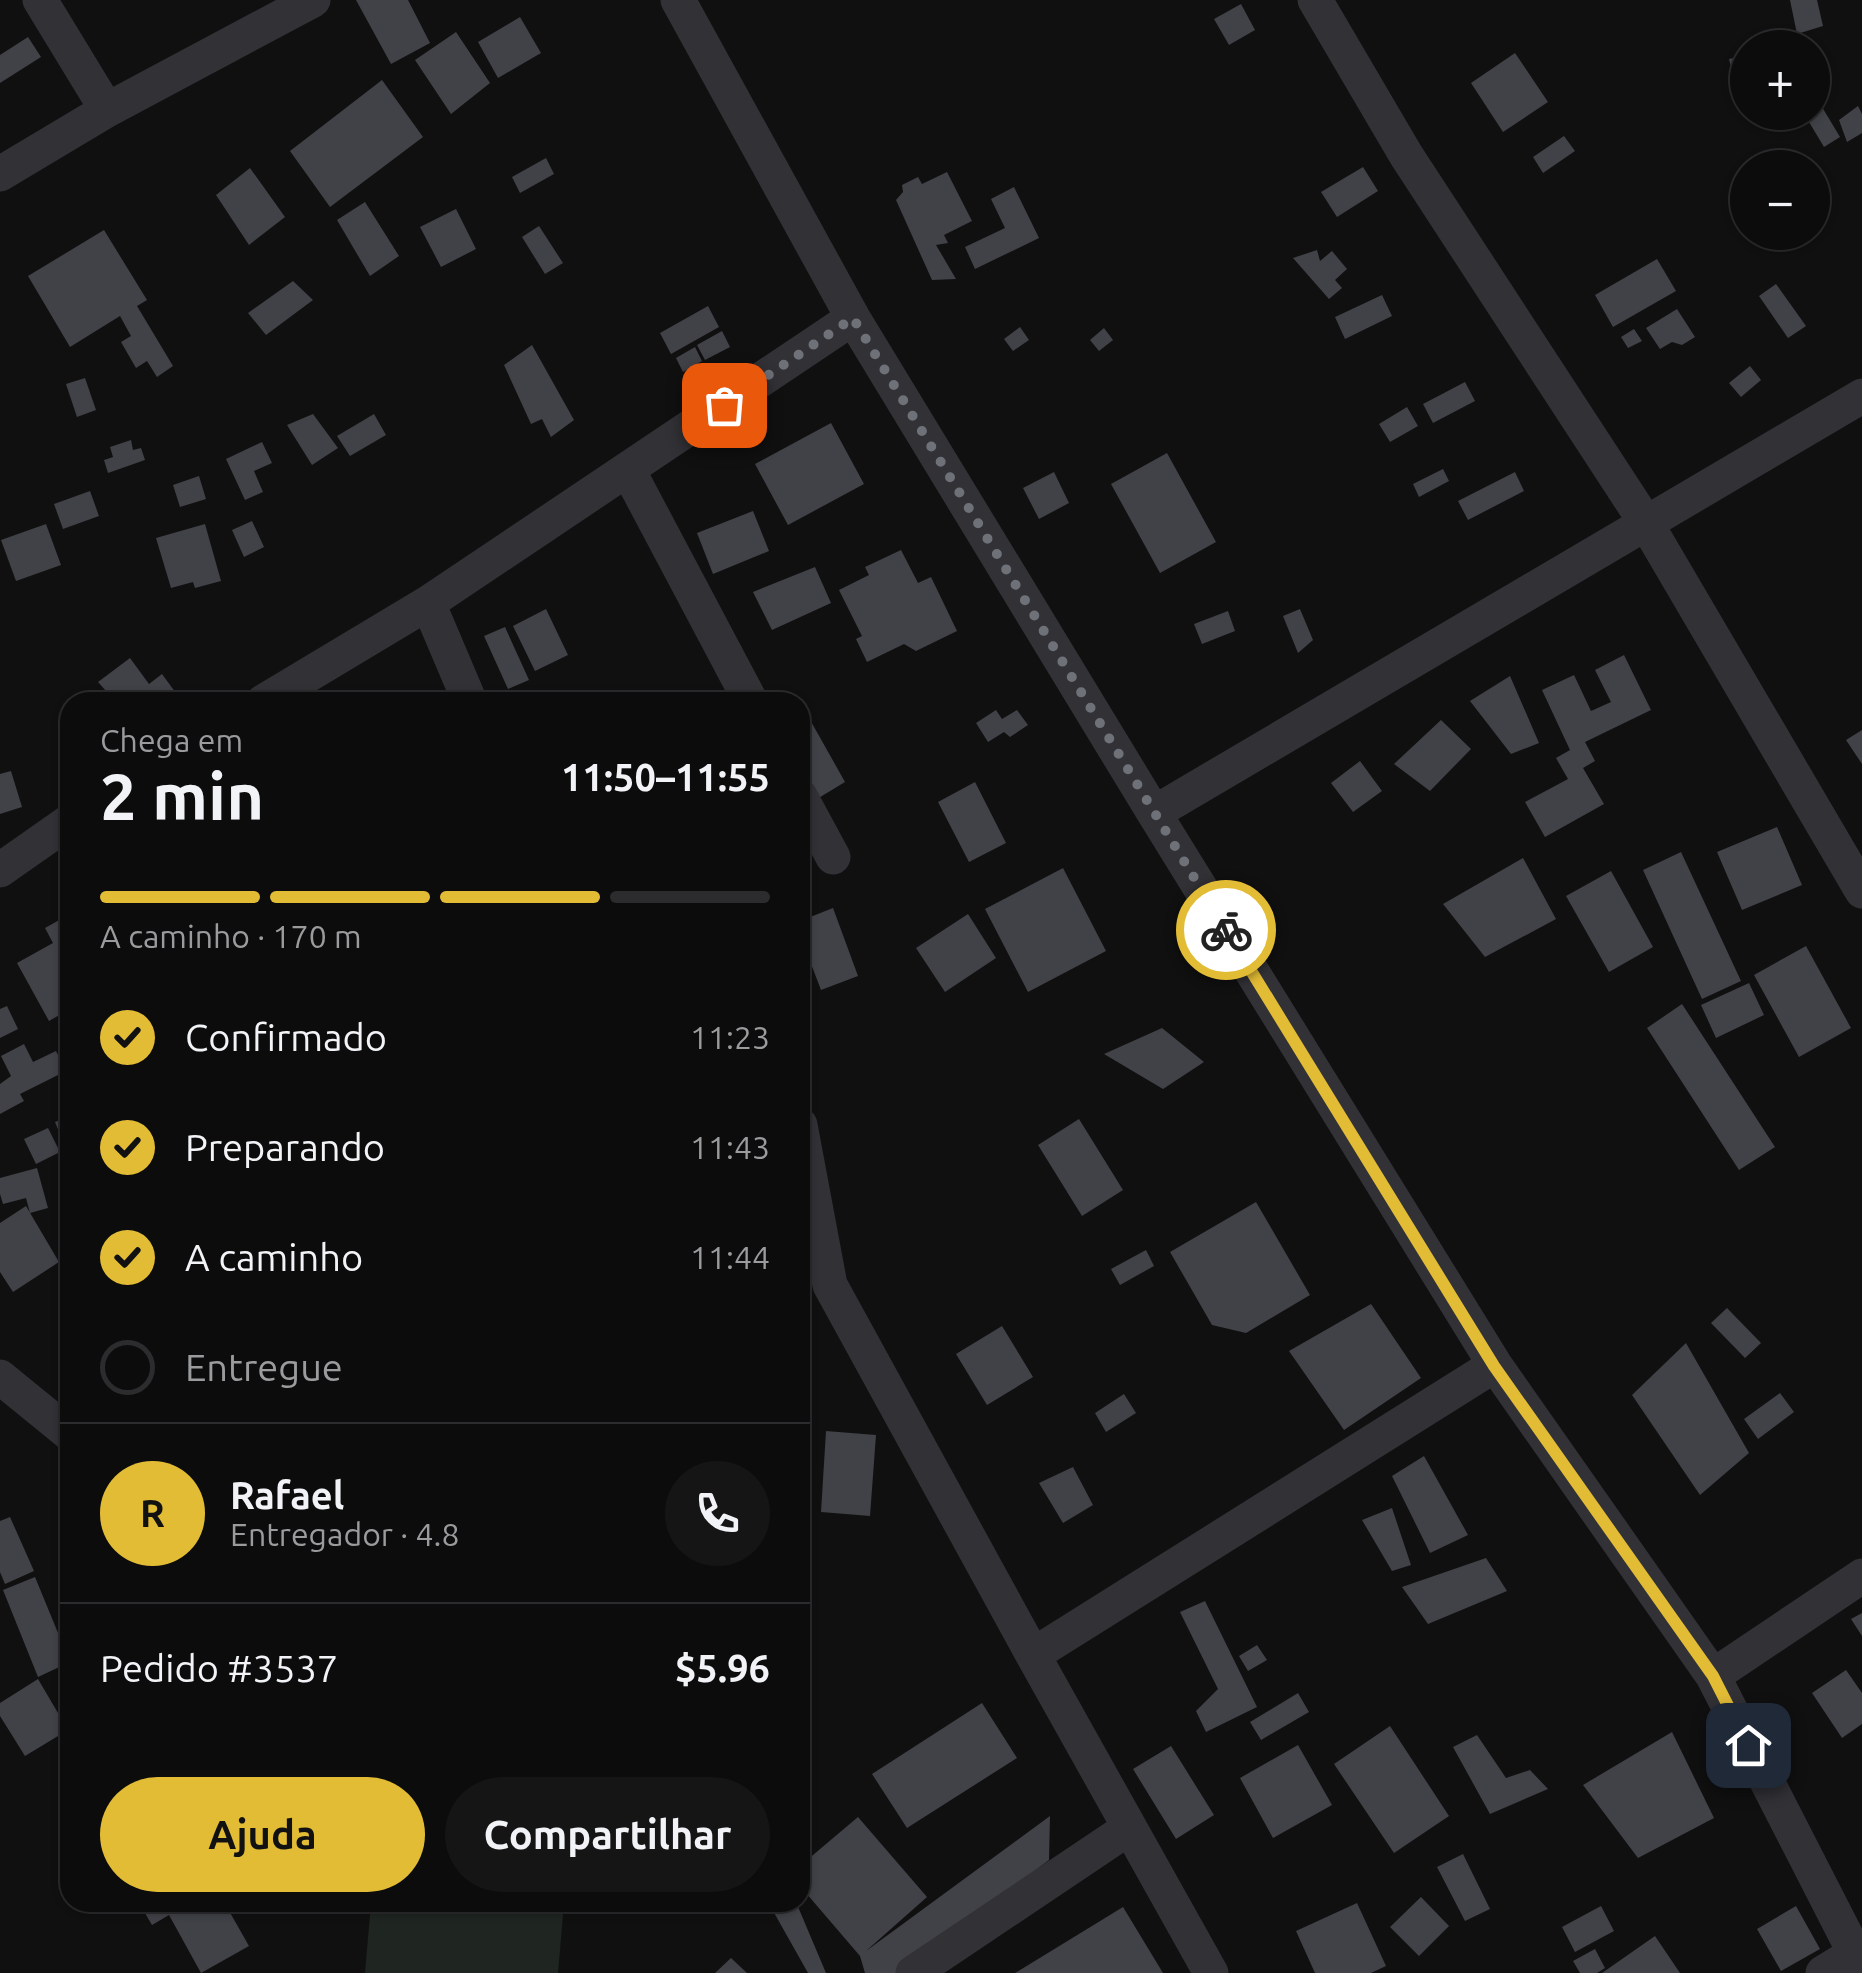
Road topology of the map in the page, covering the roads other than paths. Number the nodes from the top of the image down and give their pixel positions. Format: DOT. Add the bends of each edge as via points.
graph roads {
  1 [pos="40,0"];
  2 [pos="313,0"];
  3 [pos="678,0"];
  4 [pos="1315,0"];
  5 [pos="108,110"];
  6 [pos="0,174"];
  7 [pos="853,318"];
  8 [pos="1862,396"];
  9 [pos="628,470"];
  10 [pos="1646,523"];
  11 [pos="428,603"];
  12 [pos="280,692"];
  13 [pos="466,692"];
  14 [pos="746,692"];
  15 [pos="1154,814"];
  16 [pos="810,815"];
  17 [pos="60,829"];
  18 [pos="832,857"];
  19 [pos="0,870"];
  20 [pos="1862,891"];
  21 [pos="810,1179"];
  22 [pos="1494,1366"];
  23 [pos="0,1378"];
  24 [pos="60,1426"];
  25 [pos="1862,1576"];
  26 [pos="1033,1655"];
  27 [pos="1713,1676"];
  28 [pos="1130,1828"];
  29 [pos="1858,1960"];
  30 [pos="913,1973"];
  31 [pos="1211,1973"];
  32 [pos="1823,1973"];
  1 -- 5 [label="street"];
  2 -- 5 [label="street"];
  3 -- 7 [label="street"];
  4 -- 10 [label="street" via="1406,155"];
  5 -- 6 [label="street"];
  7 -- 9 [label="street"];
  7 -- 15 [label="street"];
  8 -- 10 [label="street"];
  9 -- 11 [label="street"];
  9 -- 14 [label="street"];
  10 -- 15 [label="street"];
  10 -- 20 [label="street"];
  11 -- 12 [label="street"];
  11 -- 13 [label="street"];
  15 -- 22 [label="street"];
  16 -- 18 [label="street"];
  17 -- 19 [label="street"];
  21 -- 26 [label="street" via="830,1286"];
  22 -- 26 [label="street"];
  22 -- 27 [label="street"];
  23 -- 24 [label="street"];
  25 -- 27 [label="street"];
  26 -- 28 [label="street"];
  27 -- 29 [label="street"];
  28 -- 30 [label="street"];
  28 -- 31 [label="street"];
  29 -- 32 [label="street"];
}
